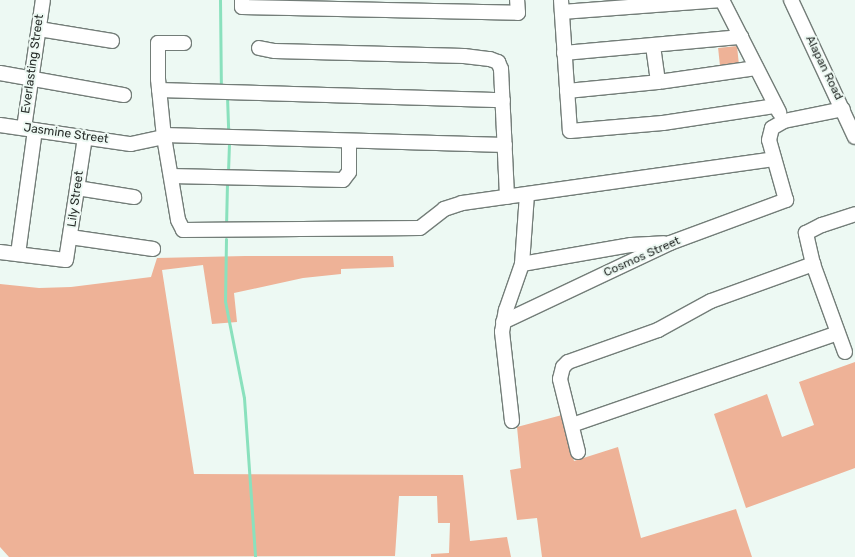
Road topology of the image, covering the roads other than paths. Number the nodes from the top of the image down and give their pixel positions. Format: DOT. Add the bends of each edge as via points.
graph roads {
  1 [pos="42,0"];
  2 [pos="791,0"];
  3 [pos="242,3"];
  4 [pos="280,4"];
  5 [pos="320,4"];
  6 [pos="359,5"];
  7 [pos="398,5"];
  8 [pos="518,6"];
  9 [pos="561,6"];
  10 [pos="39,29"];
  11 [pos="741,37"];
  12 [pos="112,41"];
  13 [pos="184,43"];
  14 [pos="653,46"];
  15 [pos="259,48"];
  16 [pos="564,53"];
  17 [pos="756,68"];
  18 [pos="0,73"];
  19 [pos="31,79"];
  20 [pos="658,82"];
  21 [pos="159,90"];
  22 [pos="567,91"];
  23 [pos="124,95"];
  24 [pos="503,100"];
  25 [pos="776,106"];
  26 [pos="844,109"];
  27 [pos="784,121"];
  28 [pos="0,125"];
  29 [pos="29,129"];
  30 [pos="164,136"];
  31 [pos="84,137"];
  32 [pos="855,137"];
  33 [pos="350,142"];
  34 [pos="505,145"];
  35 [pos="774,158"];
  36 [pos="171,176"];
  37 [pos="77,188"];
  38 [pos="527,194"];
  39 [pos="134,197"];
  40 [pos="507,197"];
  41 [pos="855,214"];
  42 [pos="70,238"];
  43 [pos="670,243"];
  44 [pos="153,249"];
  45 [pos="0,252"];
  46 [pos="18,254"];
  47 [pos="522,264"];
  48 [pos="813,264"];
  49 [pos="503,322"];
  50 [pos="838,333"];
  51 [pos="845,352"];
  52 [pos="512,421"];
  53 [pos="572,426"];
  54 [pos="578,452"];
  1 -- 10 [label="street, Everlasting Street"];
  2 -- 26 [label="street, Alapan Road"];
  3 -- 4 [label="street"];
  4 -- 5 [label="street"];
  5 -- 6 [label="street"];
  6 -- 7 [label="street"];
  7 -- 8 [label="street"];
  9 -- 11 [label="street" via="722,0"];
  9 -- 16 [label="street"];
  10 -- 12 [label="street"];
  10 -- 19 [label="street, Everlasting Street"];
  11 -- 14 [label="street"];
  11 -- 17 [label="street"];
  13 -- 21 [label="street" via="158,43"];
  14 -- 16 [label="street"];
  14 -- 20 [label="street"];
  15 -- 24 [label="street" via="490,59 498,62 501,69"];
  16 -- 22 [label="street"];
  17 -- 20 [label="street"];
  17 -- 25 [label="street"];
  18 -- 19 [label="street"];
  19 -- 23 [label="street"];
  19 -- 29 [label="street, Everlasting Street"];
  20 -- 22 [label="street"];
  21 -- 24 [label="street"];
  21 -- 30 [label="street"];
  22 -- 25 [label="street" via="570,131 663,123"];
  24 -- 34 [label="street"];
  25 -- 27 [label="street"];
  26 -- 27 [label="street"];
  26 -- 32 [label="street, Alapan Road"];
  27 -- 35 [label="street" via="776,124 769,133"];
  28 -- 29 [label="street, Jasmine Street"];
  29 -- 31 [label="street, Jasmine Street"];
  29 -- 46 [label="street, Everlasting Street"];
  30 -- 31 [label="street, Jasmine Street" via="131,144"];
  30 -- 33 [label="street"];
  30 -- 36 [label="street"];
  31 -- 37 [label="street, Lily Street"];
  33 -- 34 [label="street"];
  33 -- 36 [label="street" via="349,172 343,180"];
  34 -- 40 [label="street"];
  35 -- 38 [label="street"];
  35 -- 43 [label="street, Cosmos Street" via="786,200"];
  36 -- 40 [label="street" via="179,226 189,231 410,229 428,224 452,205"];
  37 -- 39 [label="street"];
  37 -- 42 [label="street, Lily Street"];
  38 -- 40 [label="street"];
  38 -- 47 [label="street"];
  41 -- 48 [label="street" via="806,233"];
  42 -- 44 [label="street"];
  42 -- 46 [label="street, Lily Street" via="66,260"];
  43 -- 47 [label="street" via="631,244"];
  43 -- 49 [label="street, Cosmos Street"];
  45 -- 46 [label="street"];
  47 -- 49 [label="street"];
  48 -- 50 [label="street"];
  48 -- 53 [label="street" via="711,301 658,330 568,362 560,379"];
  49 -- 52 [label="street"];
  50 -- 51 [label="street"];
  50 -- 53 [label="street"];
  53 -- 54 [label="street"];
}
